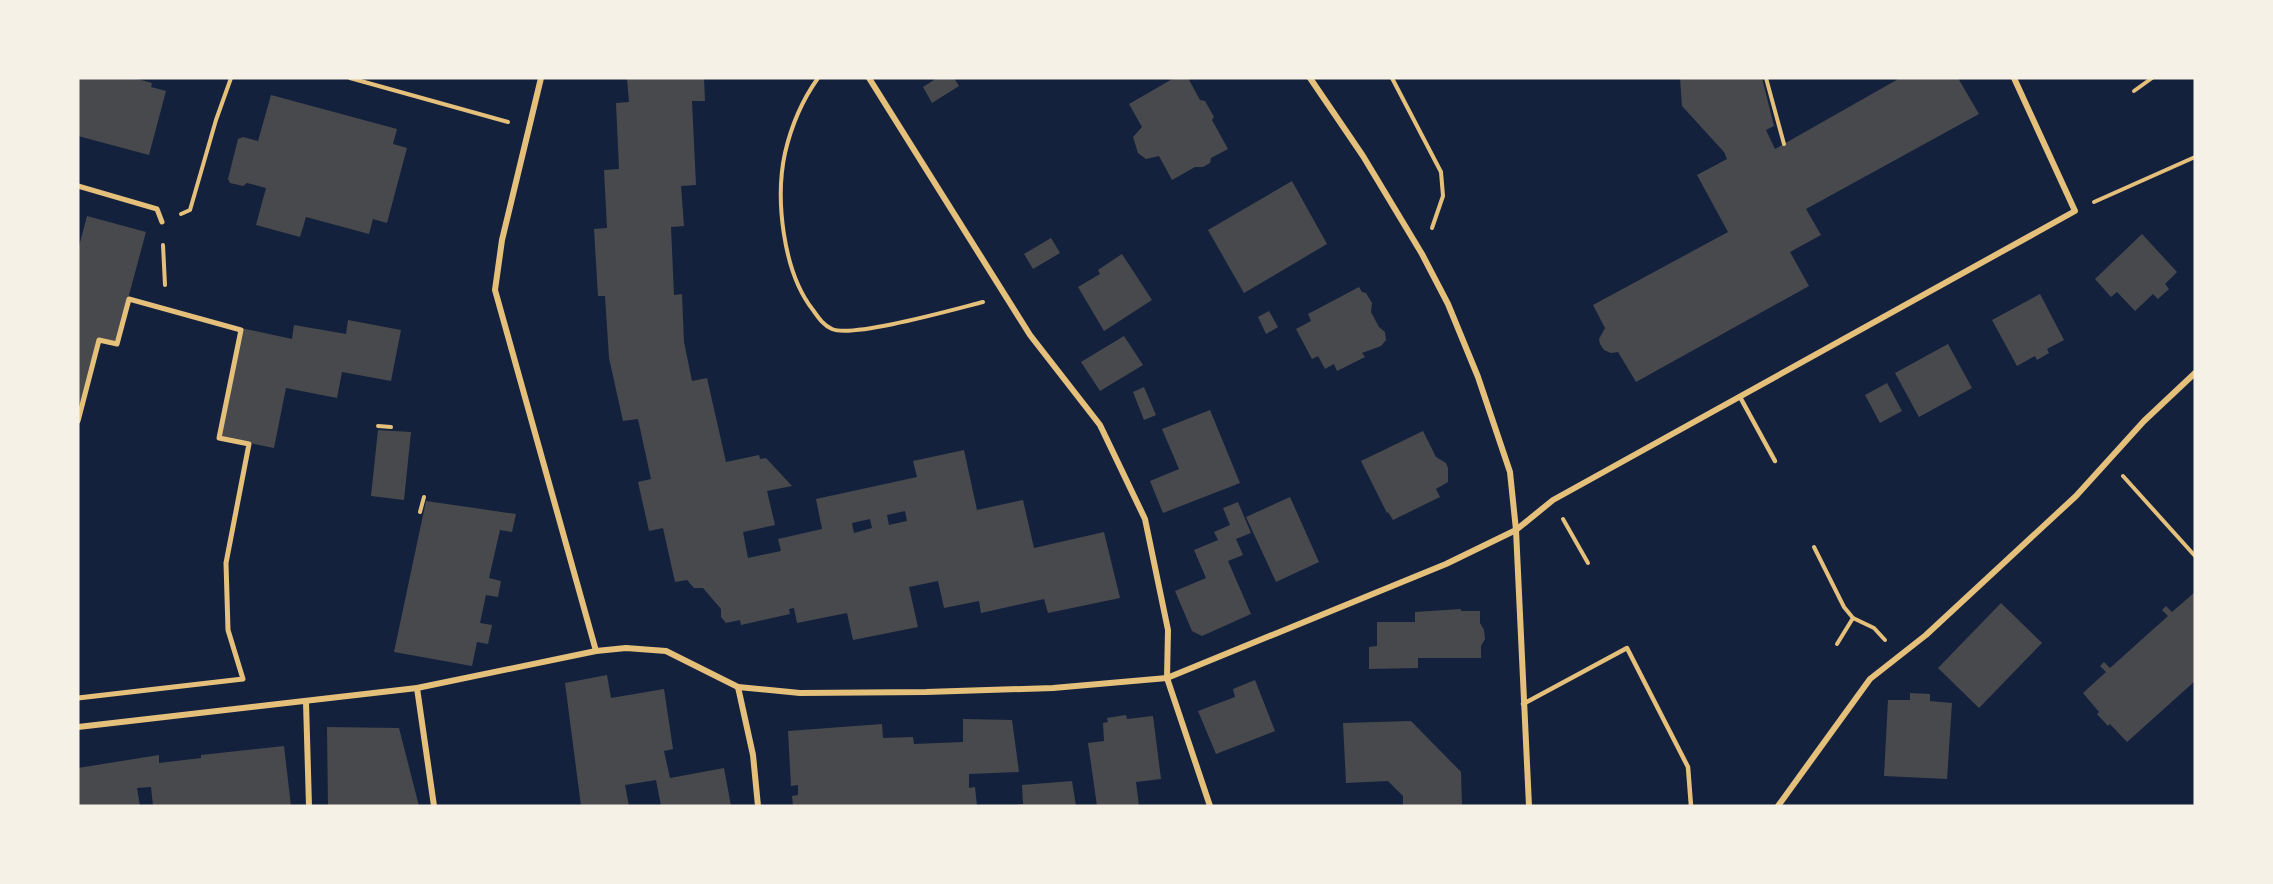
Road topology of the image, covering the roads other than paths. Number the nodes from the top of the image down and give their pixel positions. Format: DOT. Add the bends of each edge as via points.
graph roads {
  1 [pos="541,78"];
  2 [pos="869,78"];
  3 [pos="1310,78"];
  4 [pos="2014,78"];
  5 [pos="78,186"];
  6 [pos="162,222"];
  7 [pos="2195,373"];
  8 [pos="1740,397"];
  9 [pos="78,421"];
  10 [pos="1774,461"];
  11 [pos="1516,530"];
  12 [pos="596,651"];
  13 [pos="1167,678"];
  14 [pos="738,687"];
  15 [pos="417,688"];
  16 [pos="78,698"];
  17 [pos="306,702"];
  18 [pos="1523,704"];
  19 [pos="78,727"];
  20 [pos="309,806"];
  21 [pos="434,806"];
  22 [pos="758,806"];
  23 [pos="1210,806"];
  24 [pos="1529,806"];
  25 [pos="1691,806"];
  26 [pos="1778,806"];
  1 -- 12 [label="street" via="502,240 495,290"];
  2 -- 13 [label="street" via="1004,296 1100,425 1145,519 1168,630"];
  3 -- 11 [label="street" via="1363,156 1448,304 1510,472"];
  4 -- 8 [label="street" via="2075,211"];
  5 -- 6 [label="street" via="157,209"];
  7 -- 26 [label="street" via="2144,421 2076,496 1934,627 1870,679"];
  8 -- 10 [label="lane"];
  8 -- 11 [label="street" via="1553,501"];
  9 -- 16 [label="street" via="99,340 117,344 129,299 241,330 219,438 249,444 226,563 228,630 243,679"];
  11 -- 13 [label="street" via="1446,564"];
  11 -- 18 [label="street"];
  12 -- 14 [label="street" via="666,651"];
  12 -- 15 [label="street"];
  13 -- 14 [label="street" via="1053,688 926,692 800,693"];
  13 -- 23 [label="street"];
  14 -- 22 [label="street" via="753,755"];
  15 -- 17 [label="street"];
  15 -- 21 [label="street"];
  17 -- 19 [label="street"];
  17 -- 20 [label="street"];
  18 -- 24 [label="street"];
  18 -- 25 [label="lane" via="1627,648 1688,767"];
}
